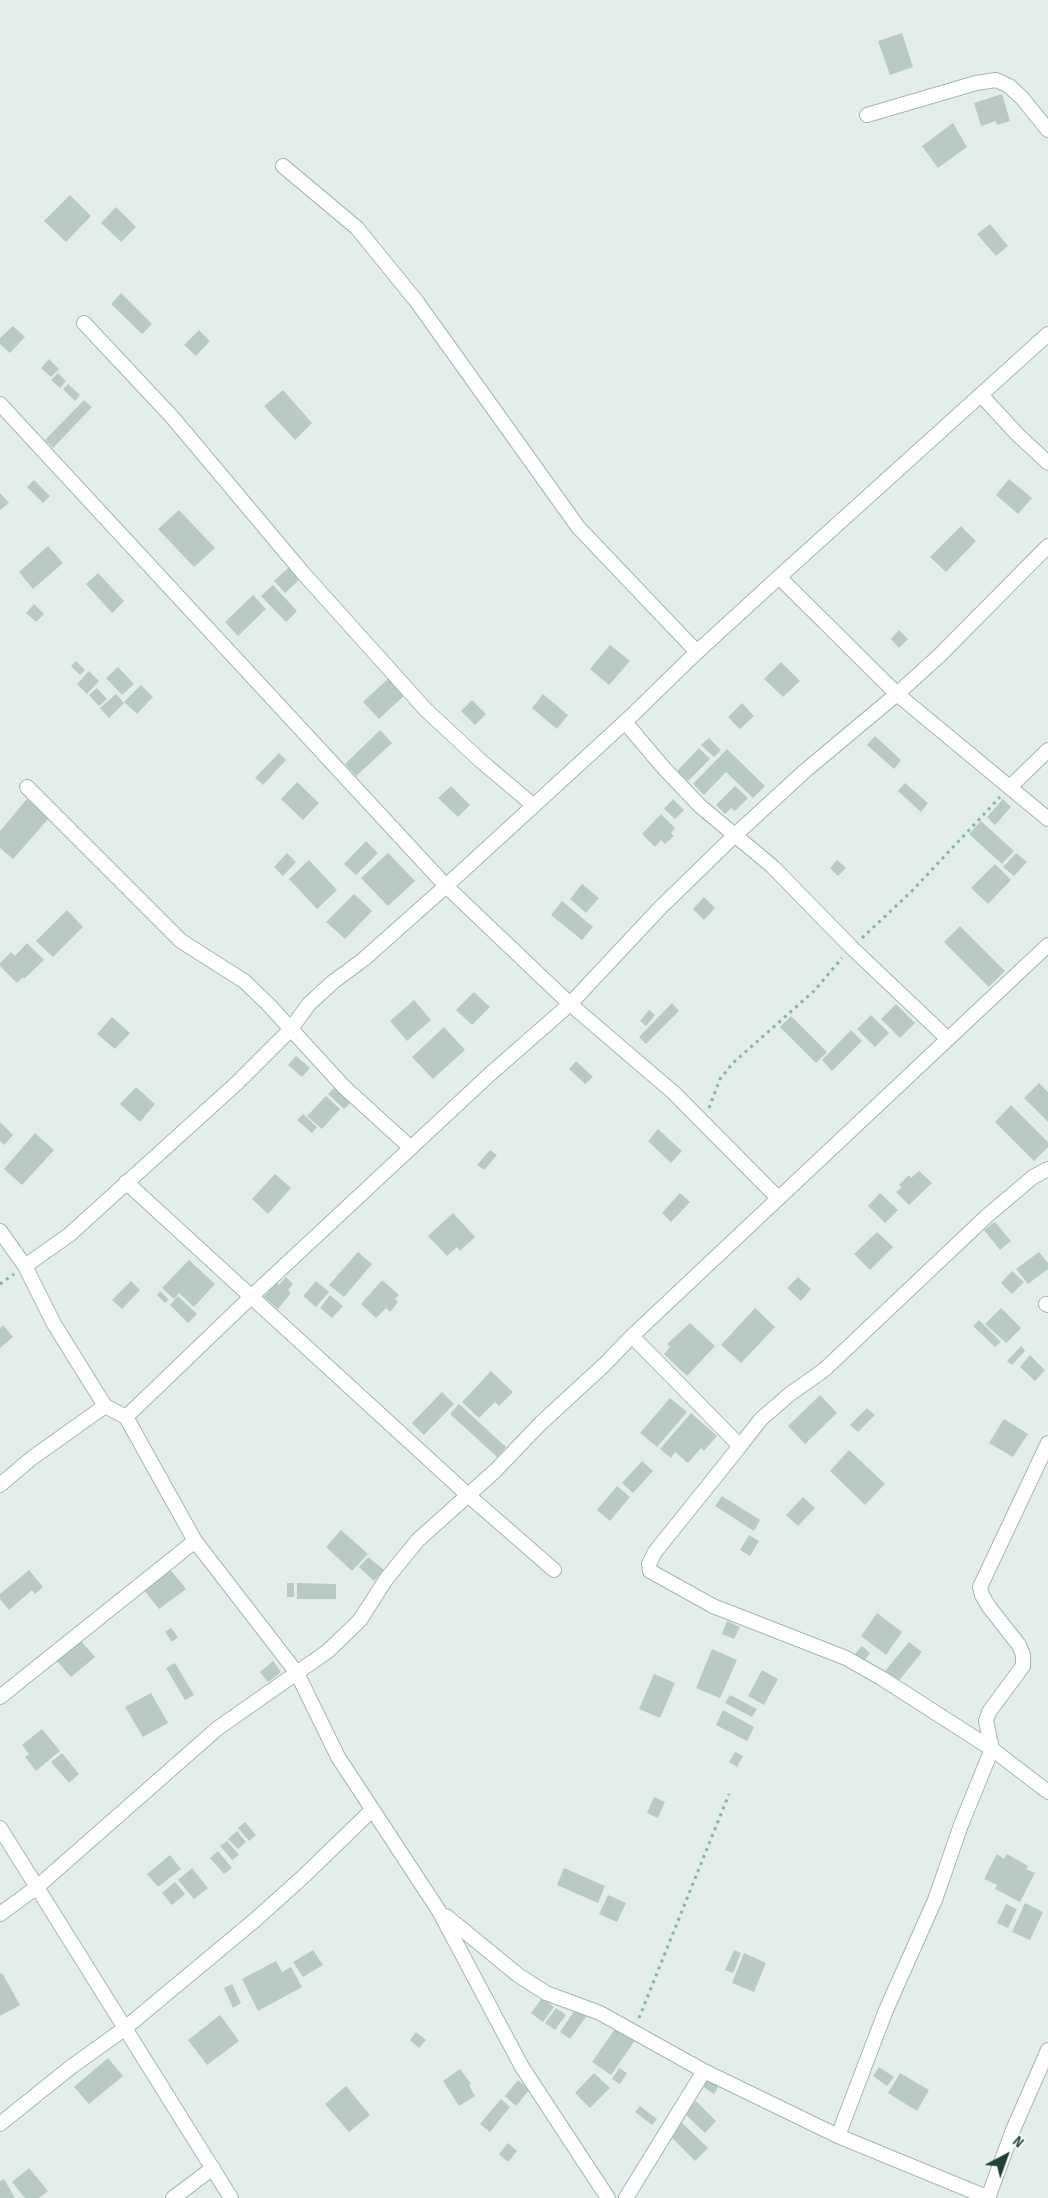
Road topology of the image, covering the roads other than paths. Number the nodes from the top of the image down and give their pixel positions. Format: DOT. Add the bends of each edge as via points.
graph roads {
  1 [pos="867,115"];
  2 [pos="1048,130"];
  3 [pos="283,166"];
  4 [pos="84,323"];
  5 [pos="1048,334"];
  6 [pos="981,395"];
  7 [pos="0,404"];
  8 [pos="1048,463"];
  9 [pos="1048,546"];
  10 [pos="779,576"];
  11 [pos="697,652"];
  12 [pos="897,694"];
  13 [pos="626,722"];
  14 [pos="1048,750"];
  15 [pos="27,787"];
  16 [pos="1010,788"];
  17 [pos="534,805"];
  18 [pos="1048,819"];
  19 [pos="735,836"];
  20 [pos="446,886"];
  21 [pos="1048,945"];
  22 [pos="570,1004"];
  23 [pos="290,1030"];
  24 [pos="948,1039"];
  25 [pos="411,1148"];
  26 [pos="1048,1169"];
  27 [pos="126,1182"];
  28 [pos="778,1198"];
  29 [pos="0,1231"];
  30 [pos="26,1266"];
  31 [pos="252,1296"];
  32 [pos="632,1336"];
  33 [pos="105,1406"];
  34 [pos="126,1416"];
  35 [pos="1048,1443"];
  36 [pos="740,1446"];
  37 [pos="0,1485"];
  38 [pos="469,1496"];
  39 [pos="195,1541"];
  40 [pos="554,1570"];
  41 [pos="297,1673"];
  42 [pos="0,1697"];
  43 [pos="992,1749"];
  44 [pos="1048,1792"];
  45 [pos="372,1810"];
  46 [pos="0,1828"];
  47 [pos="37,1887"];
  48 [pos="439,1911"];
  49 [pos="0,1914"];
  50 [pos="480,1945"];
  51 [pos="465,1958"];
  52 [pos="124,2029"];
  53 [pos="1048,2050"];
  54 [pos="704,2071"];
  55 [pos="0,2124"];
  56 [pos="838,2136"];
  57 [pos="213,2168"];
  58 [pos="173,2198"];
  59 [pos="231,2198"];
  60 [pos="608,2198"];
  61 [pos="626,2198"];
  62 [pos="988,2198"];
  1 -- 2 [label="street" via="996,80 1022,98"];
  3 -- 11 [label="street" via="357,228 417,302 578,527"];
  4 -- 17 [label="street" via="173,418 303,573 426,710"];
  5 -- 6 [label="street"];
  6 -- 8 [label="street"];
  6 -- 10 [label="street"];
  7 -- 20 [label="street"];
  9 -- 12 [label="street"];
  10 -- 11 [label="street"];
  10 -- 12 [label="street"];
  11 -- 13 [label="street"];
  12 -- 16 [label="street"];
  12 -- 19 [label="street"];
  13 -- 17 [label="street"];
  13 -- 19 [label="street" via="700,806"];
  14 -- 16 [label="street"];
  15 -- 23 [label="street" via="181,941 244,981"];
  16 -- 18 [label="street"];
  17 -- 20 [label="street"];
  19 -- 22 [label="street"];
  19 -- 24 [label="street" via="773,867"];
  20 -- 22 [label="street"];
  20 -- 23 [label="street" via="309,1004"];
  21 -- 24 [label="street"];
  22 -- 25 [label="street"];
  22 -- 28 [label="street" via="674,1093"];
  23 -- 25 [label="street"];
  23 -- 27 [label="street"];
  24 -- 28 [label="street"];
  25 -- 31 [label="street"];
  26 -- 36 [label="street" via="988,1215 824,1370 762,1419"];
  27 -- 30 [label="street" via="69,1235"];
  27 -- 31 [label="street"];
  28 -- 32 [label="street"];
  29 -- 30 [label="street"];
  30 -- 33 [label="street" via="54,1324"];
  31 -- 34 [label="street"];
  31 -- 38 [label="street"];
  32 -- 36 [label="street"];
  32 -- 38 [label="street"];
  33 -- 34 [label="street"];
  33 -- 37 [label="street"];
  34 -- 39 [label="street"];
  35 -- 43 [label="street" via="980,1587 989,1607 1013,1635 1023,1655 1023,1666 986,1721"];
  36 -- 43 [label="street" via="655,1552 650,1571 713,1606 846,1658"];
  38 -- 40 [label="street"];
  38 -- 41 [label="street" via="418,1540 360,1620 328,1651"];
  39 -- 41 [label="street"];
  39 -- 42 [label="street"];
  41 -- 45 [label="street" via="338,1757"];
  41 -- 47 [label="street" via="218,1728"];
  43 -- 44 [label="street"];
  43 -- 56 [label="street"];
  45 -- 48 [label="street"];
  45 -- 52 [label="street" via="255,1920"];
  46 -- 47 [label="street"];
  47 -- 49 [label="street"];
  47 -- 52 [label="street"];
  48 -- 50 [label="street"];
  48 -- 51 [label="street"];
  50 -- 51 [label="street"];
  50 -- 54 [label="street" via="546,1993 600,2013"];
  51 -- 60 [label="street" via="522,2067"];
  52 -- 55 [label="street"];
  52 -- 57 [label="street"];
  53 -- 62 [label="street"];
  54 -- 56 [label="street"];
  54 -- 61 [label="street"];
  56 -- 62 [label="street"];
  57 -- 58 [label="street"];
  57 -- 59 [label="street"];
}
